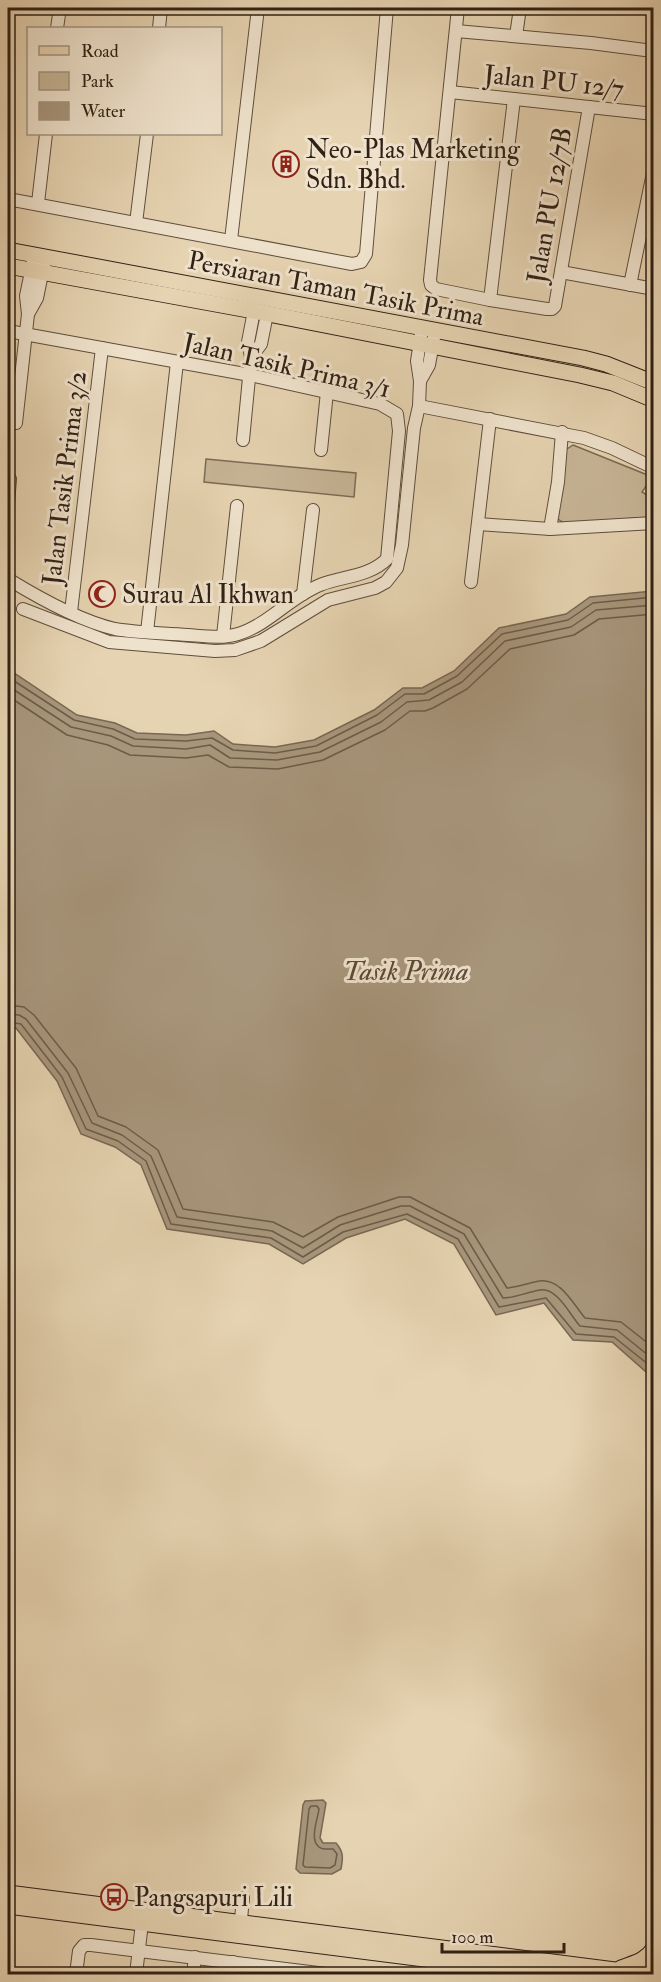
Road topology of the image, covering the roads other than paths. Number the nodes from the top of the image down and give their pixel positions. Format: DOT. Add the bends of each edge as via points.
graph roads {
  1 [pos="60,8"];
  2 [pos="161,8"];
  3 [pos="258,8"];
  4 [pos="387,8"];
  5 [pos="458,8"];
  6 [pos="520,8"];
  7 [pos="57,27"];
  8 [pos="159,27"];
  9 [pos="456,31"];
  10 [pos="516,36"];
  11 [pos="645,50"];
  12 [pos="450,92"];
  13 [pos="514,99"];
  14 [pos="589,107"];
  15 [pos="654,114"];
  16 [pos="46,135"];
  17 [pos="147,135"];
  18 [pos="654,168"];
  19 [pos="8,199"];
  20 [pos="38,203"];
  21 [pos="136,223"];
  22 [pos="231,240"];
  23 [pos="8,250"];
  24 [pos="38,264"];
  25 [pos="8,266"];
  26 [pos="561,272"];
  27 [pos="630,285"];
  28 [pos="654,289"];
  29 [pos="490,300"];
  30 [pos="260,313"];
  31 [pos="8,331"];
  32 [pos="25,333"];
  33 [pos="427,338"];
  34 [pos="102,348"];
  35 [pos="177,362"];
  36 [pos="250,375"];
  37 [pos="654,383"];
  38 [pos="327,392"];
  39 [pos="654,400"];
  40 [pos="419,406"];
  41 [pos="490,419"];
  42 [pos="16,423"];
  43 [pos="562,432"];
  44 [pos="243,440"];
  45 [pos="321,450"];
  46 [pos="654,468"];
  47 [pos="10,479"];
  48 [pos="8,504"];
  49 [pos="237,506"];
  50 [pos="313,510"];
  51 [pos="654,523"];
  52 [pos="478,524"];
  53 [pos="550,529"];
  54 [pos="8,579"];
  55 [pos="471,582"];
  56 [pos="303,594"];
  57 [pos="23,609"];
  58 [pos="71,612"];
  59 [pos="147,632"];
  60 [pos="223,636"];
  61 [pos="8,1893"];
  62 [pos="243,1898"];
  63 [pos="8,1906"];
  64 [pos="142,1923"];
  65 [pos="240,1929"];
  66 [pos="654,1948"];
  67 [pos="138,1950"];
  68 [pos="195,1957"];
  69 [pos="232,1968"];
  70 [pos="524,1969"];
  71 [pos="615,1970"];
  72 [pos="653,1971"];
  73 [pos="76,1974"];
  74 [pos="136,1974"];
  75 [pos="193,1974"];
  76 [pos="326,1974"];
  1 -- 7 [label="street"];
  2 -- 8 [label="street"];
  3 -- 22 [label="street"];
  4 -- 22 [label="street" via="366,254 361,262 352,264"];
  5 -- 9 [label="street"];
  6 -- 10 [label="street"];
  9 -- 10 [label="street"];
  9 -- 12 [label="street"];
  10 -- 11 [label="street"];
  12 -- 13 [label="street, Jalan PU 12/7"];
  12 -- 29 [label="street" via="431,285"];
  13 -- 14 [label="street, Jalan PU 12/7"];
  13 -- 29 [label="street"];
  14 -- 15 [label="street, Jalan PU 12/7"];
  14 -- 26 [label="street, Jalan PU 12/7B"];
  16 -- 20 [label="street"];
  17 -- 21 [label="street"];
  18 -- 27 [label="street"];
  19 -- 20 [label="street"];
  20 -- 21 [label="street"];
  21 -- 22 [label="street"];
  23 -- 24 [label="main road, Persiaran Taman Tasik Prima"];
  24 -- 25 [label="main road, Persiaran Taman Tasik Prima"];
  24 -- 30 [label="main road, Persiaran Taman Tasik Prima"];
  24 -- 32 [label="street" via="37,298 28,314"];
  24 -- 33 [label="main road, Persiaran Taman Tasik Prima"];
  26 -- 27 [label="street"];
  26 -- 29 [label="street, Jalan PU 12/7B" via="552,309"];
  27 -- 28 [label="street"];
  30 -- 33 [label="main road, Persiaran Taman Tasik Prima"];
  30 -- 36 [label="street" via="261,344 251,357"];
  31 -- 32 [label="street, Jalan Tasik Prima 3/1"];
  32 -- 34 [label="street, Jalan Tasik Prima 3/1"];
  32 -- 42 [label="street"];
  33 -- 37 [label="main road, Persiaran Taman Tasik Prima" via="606,364"];
  33 -- 39 [label="main road, Persiaran Taman Tasik Prima" via="613,383"];
  33 -- 40 [label="street" via="429,365 420,381"];
  34 -- 35 [label="street, Jalan Tasik Prima 3/1"];
  34 -- 58 [label="street, Jalan Tasik Prima 3/2"];
  35 -- 36 [label="street, Jalan Tasik Prima 3/1"];
  35 -- 59 [label="street"];
  36 -- 38 [label="street, Jalan Tasik Prima 3/1"];
  36 -- 44 [label="street"];
  38 -- 45 [label="street"];
  38 -- 56 [label="street, Jalan Tasik Prima 3/1" via="380,404 398,414 387,560 378,568 321,584"];
  40 -- 41 [label="street"];
  40 -- 57 [label="street" via="397,568 375,588 328,600 261,641 235,650 109,642"];
  41 -- 43 [label="street"];
  41 -- 52 [label="street"];
  43 -- 46 [label="street" via="612,448"];
  43 -- 53 [label="street"];
  47 -- 48 [label="street"];
  49 -- 60 [label="street"];
  50 -- 56 [label="street"];
  51 -- 53 [label="street"];
  52 -- 53 [label="street"];
  52 -- 55 [label="street"];
  54 -- 58 [label="street, Jalan Tasik Prima 3/1"];
  56 -- 60 [label="street, Jalan Tasik Prima 3/1" via="255,625"];
  58 -- 59 [label="street, Jalan Tasik Prima 3/1" via="115,628"];
  59 -- 60 [label="street, Jalan Tasik Prima 3/1"];
  61 -- 65 [label="main road"];
  62 -- 65 [label="street"];
  63 -- 64 [label="main road"];
  64 -- 65 [label="main road"];
  64 -- 67 [label="street"];
  65 -- 70 [label="main road"];
  66 -- 71 [label="main road" via="639,1962"];
  67 -- 68 [label="street"];
  67 -- 73 [label="street" via="84,1945 79,1951"];
  67 -- 74 [label="street"];
  68 -- 69 [label="street"];
  68 -- 75 [label="street"];
  69 -- 76 [label="street"];
  70 -- 71 [label="main road"];
  71 -- 72 [label="main road"];
}
